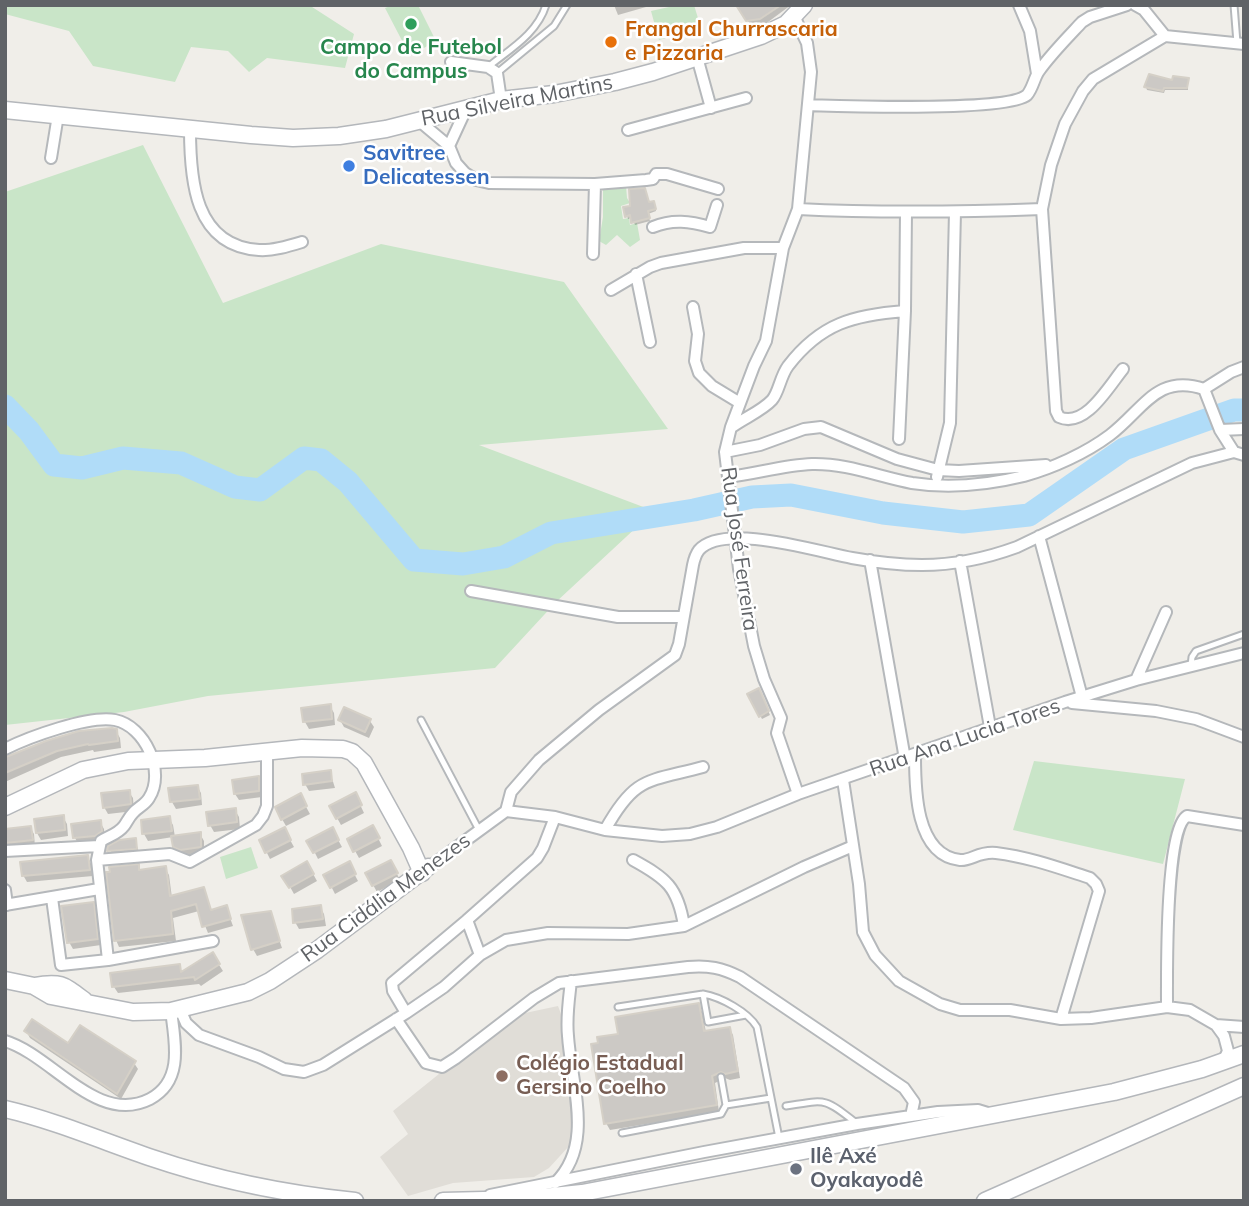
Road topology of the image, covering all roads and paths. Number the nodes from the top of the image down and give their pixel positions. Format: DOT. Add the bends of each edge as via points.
graph roads {
  1 [pos="546,5"];
  2 [pos="567,5"];
  3 [pos="1019,5"];
  4 [pos="1127,5"];
  5 [pos="1136,5"];
  6 [pos="1234,5"];
  7 [pos="799,11"];
  8 [pos="1165,36"];
  9 [pos="1240,43"];
  10 [pos="696,57"];
  11 [pos="451,62"];
  12 [pos="492,70"];
  13 [pos="1037,74"];
  14 [pos="746,98"];
  15 [pos="501,100"];
  16 [pos="807,105"];
  17 [pos="467,107"];
  18 [pos="712,108"];
  19 [pos="5,110"];
  20 [pos="58,115"];
  21 [pos="418,120"];
  22 [pos="190,129"];
  23 [pos="628,130"];
  24 [pos="449,146"];
  25 [pos="51,158"];
  26 [pos="595,184"];
  27 [pos="719,188"];
  28 [pos="717,205"];
  29 [pos="797,209"];
  30 [pos="1042,209"];
  31 [pos="906,212"];
  32 [pos="955,212"];
  33 [pos="653,227"];
  34 [pos="302,242"];
  35 [pos="783,248"];
  36 [pos="593,254"];
  37 [pos="636,274"];
  38 [pos="611,290"];
  39 [pos="693,307"];
  40 [pos="905,311"];
  41 [pos="650,342"];
  42 [pos="1244,367"];
  43 [pos="1124,369"];
  44 [pos="1204,389"];
  45 [pos="740,403"];
  46 [pos="731,427"];
  47 [pos="1244,429"];
  48 [pos="1220,430"];
  49 [pos="899,439"];
  50 [pos="725,452"];
  51 [pos="1239,454"];
  52 [pos="1057,464"];
  53 [pos="938,470"];
  54 [pos="728,477"];
  55 [pos="936,486"];
  56 [pos="1039,536"];
  57 [pos="734,538"];
  58 [pos="870,560"];
  59 [pos="960,561"];
  60 [pos="471,591"];
  61 [pos="1166,612"];
  62 [pos="683,617"];
  63 [pos="1244,634"];
  64 [pos="1244,653"];
  65 [pos="1191,666"];
  66 [pos="1136,680"];
  67 [pos="1082,697"];
  68 [pos="1066,702"];
  69 [pos="421,720"];
  70 [pos="990,727"];
  71 [pos="1244,737"];
  72 [pos="5,749"];
  73 [pos="267,751"];
  74 [pos="910,757"];
  75 [pos="153,760"];
  76 [pos="703,767"];
  77 [pos="843,780"];
  78 [pos="798,794"];
  79 [pos="5,807"];
  80 [pos="506,811"];
  81 [pos="555,817"];
  82 [pos="1244,825"];
  83 [pos="479,830"];
  84 [pos="605,830"];
  85 [pos="99,846"];
  86 [pos="853,846"];
  87 [pos="5,851"];
  88 [pos="97,860"];
  89 [pos="633,860"];
  90 [pos="425,870"];
  91 [pos="99,889"];
  92 [pos="5,890"];
  93 [pos="52,898"];
  94 [pos="6,905"];
  95 [pos="467,920"];
  96 [pos="684,926"];
  97 [pos="213,941"];
  98 [pos="481,955"];
  99 [pos="108,960"];
  100 [pos="61,965"];
  101 [pos="5,980"];
  102 [pos="571,981"];
  103 [pos="62,984"];
  104 [pos="34,986"];
  105 [pos="704,994"];
  106 [pos="85,1001"];
  107 [pos="618,1007"];
  108 [pos="1167,1007"];
  109 [pos="175,1010"];
  110 [pos="747,1015"];
  111 [pos="401,1016"];
  112 [pos="1061,1019"];
  113 [pos="1216,1025"];
  114 [pos="1244,1027"];
  115 [pos="199,1035"];
  116 [pos="174,1037"];
  117 [pos="5,1041"];
  118 [pos="1244,1054"];
  119 [pos="1223,1062"];
  120 [pos="721,1077"];
  121 [pos="1244,1086"];
  122 [pos="771,1098"];
  123 [pos="726,1105"];
  124 [pos="786,1106"];
  125 [pos="5,1109"];
  126 [pos="911,1116"];
  127 [pos="997,1116"];
  128 [pos="857,1124"];
  129 [pos="622,1133"];
  130 [pos="779,1139"];
  131 [pos="555,1182"];
  132 [pos="476,1199"];
  133 [pos="355,1201"];
  134 [pos="443,1201"];
  135 [pos="985,1201"];
  1 -- 12 [label="lane" via="533,30"];
  2 -- 12 [label="lane" via="554,26"];
  3 -- 13 [label="street" via="1030,31"];
  4 -- 13 [label="street" via="1082,22"];
  5 -- 8 [label="street"];
  6 -- 9 [label="lane"];
  7 -- 10 [label="main road, Rua Silveira Martins" via="761,36"];
  7 -- 16 [label="street, Rua José Ferreira" via="810,57"];
  8 -- 9 [label="street"];
  8 -- 30 [label="street" via="1105,71 1083,90 1065,124"];
  10 -- 15 [label="main road, Rua Silveira Martins" via="615,82"];
  10 -- 18 [label="street"];
  11 -- 12 [label="street"];
  12 -- 15 [label="street"];
  13 -- 16 [label="street" via="1026,95 996,104"];
  14 -- 18 [label="street"];
  15 -- 17 [label="main road, Rua Silveira Martins"];
  16 -- 29 [label="street, Rua José Ferreira"];
  17 -- 21 [label="main road, Rua Silveira Martins"];
  17 -- 24 [label="street"];
  18 -- 23 [label="street"];
  19 -- 20 [label="main road, Rua Silveira Martins"];
  20 -- 22 [label="main road, Rua Silveira Martins"];
  20 -- 25 [label="street"];
  21 -- 22 [label="main road, Rua Silveira Martins" via="339,136 293,138"];
  21 -- 24 [label="street"];
  22 -- 34 [label="street" via="195,192 211,228 226,241 261,250"];
  24 -- 26 [label="street" via="456,163 477,180"];
  26 -- 27 [label="street" via="667,174"];
  26 -- 36 [label="street"];
  28 -- 33 [label="street" via="710,227 682,221"];
  29 -- 31 [label="street"];
  29 -- 35 [label="street, Rua José Ferreira"];
  30 -- 32 [label="street"];
  30 -- 43 [label="street" via="1059,416 1071,419 1086,412"];
  31 -- 32 [label="street"];
  31 -- 40 [label="street"];
  32 -- 53 [label="street" via="950,423"];
  35 -- 37 [label="street" via="744,248 674,260"];
  35 -- 45 [label="street, Rua José Ferreira" via="766,341"];
  37 -- 38 [label="street"];
  37 -- 41 [label="street"];
  39 -- 45 [label="street" via="699,373"];
  40 -- 46 [label="street" via="834,325 797,356 779,380 772,400"];
  40 -- 49 [label="street"];
  42 -- 44 [label="street"];
  44 -- 48 [label="street"];
  44 -- 52 [label="street" via="1174,384 1160,390 1110,435"];
  45 -- 46 [label="street, Rua José Ferreira"];
  46 -- 50 [label="street, Rua José Ferreira"];
  47 -- 48 [label="street"];
  48 -- 51 [label="street"];
  50 -- 53 [label="street" via="821,427 897,459"];
  50 -- 54 [label="street, Rua José Ferreira"];
  51 -- 56 [label="street" via="1192,463"];
  52 -- 53 [label="street"];
  52 -- 55 [label="street" via="993,482"];
  53 -- 55 [label="street"];
  54 -- 55 [label="street" via="812,464"];
  54 -- 57 [label="street, Rua José Ferreira"];
  56 -- 59 [label="street" via="989,557"];
  56 -- 67 [label="street"];
  57 -- 58 [label="street"];
  57 -- 62 [label="street" via="705,546 696,555"];
  57 -- 78 [label="street, Rua José Ferreira" via="754,646 780,718 777,733"];
  58 -- 59 [label="street" via="922,565"];
  58 -- 74 [label="street"];
  59 -- 70 [label="street"];
  60 -- 62 [label="street" via="618,617"];
  61 -- 66 [label="street"];
  62 -- 80 [label="street" via="680,643 671,660 599,710 538,761 511,792"];
  63 -- 65 [label="lane" via="1196,651"];
  64 -- 65 [label="street, Rua Ana Lucia Tores"];
  65 -- 66 [label="street, Rua Ana Lucia Tores"];
  66 -- 67 [label="street, Rua Ana Lucia Tores"];
  67 -- 68 [label="street, Rua Ana Lucia Tores"];
  68 -- 70 [label="street, Rua Ana Lucia Tores"];
  68 -- 71 [label="street" via="1196,719"];
  69 -- 83 [label="lane"];
  70 -- 74 [label="street, Rua Ana Lucia Tores"];
  72 -- 75 [label="street" via="87,722 115,720 139,733"];
  73 -- 75 [label="main road"];
  73 -- 88 [label="street" via="267,806 256,825 190,862 170,855"];
  73 -- 90 [label="main road" via="331,748 357,756"];
  74 -- 77 [label="street, Rua Ana Lucia Tores"];
  74 -- 112 [label="street" via="924,831 945,854 963,860 984,853 1013,856 1090,878 1096,884 1098,891"];
  75 -- 79 [label="main road" via="83,770"];
  75 -- 85 [label="street" via="150,797"];
  76 -- 84 [label="street" via="641,783 624,798"];
  77 -- 78 [label="street, Rua Ana Lucia Tores"];
  77 -- 86 [label="street"];
  78 -- 84 [label="street, Rua Ana Lucia Tores" via="690,834"];
  80 -- 81 [label="street"];
  80 -- 83 [label="street, Rua Cidália Menezes"];
  81 -- 84 [label="street"];
  81 -- 95 [label="street" via="537,858"];
  82 -- 108 [label="street" via="1187,817 1181,823 1170,875"];
  83 -- 90 [label="street, Rua Cidália Menezes"];
  85 -- 87 [label="street"];
  85 -- 88 [label="street"];
  86 -- 96 [label="street"];
  86 -- 112 [label="street" via="863,932 891,975 950,1008 1010,1010"];
  88 -- 91 [label="street"];
  89 -- 96 [label="street" via="673,888"];
  90 -- 109 [label="main road, Rua Cidália Menezes" via="271,981 248,992"];
  91 -- 93 [label="street"];
  91 -- 99 [label="street"];
  92 -- 94 [label="street"];
  93 -- 94 [label="street"];
  93 -- 100 [label="street"];
  95 -- 98 [label="street"];
  95 -- 111 [label="street" via="392,983"];
  96 -- 98 [label="street" via="628,934 524,936 506,940"];
  97 -- 99 [label="street"];
  98 -- 111 [label="street" via="444,988"];
  99 -- 100 [label="street"];
  100 -- 103 [label="street"];
  101 -- 104 [label="main road, Rua Cidália Menezes"];
  102 -- 111 [label="street" via="534,998 442,1067 426,1063"];
  102 -- 126 [label="street" via="705,965 728,971 904,1088 914,1102"];
  102 -- 131 [label="street" via="567,1033 577,1135 570,1165"];
  103 -- 104 [label="main road, Rua Cidália Menezes"];
  103 -- 106 [label="main road, Rua Cidália Menezes"];
  104 -- 106 [label="main road, Rua Cidália Menezes" via="51,996"];
  105 -- 107 [label="lane"];
  105 -- 110 [label="lane"];
  105 -- 110 [label="lane" via="708,1022"];
  106 -- 109 [label="main road, Rua Cidália Menezes" via="133,1012"];
  108 -- 112 [label="street"];
  108 -- 113 [label="street" via="1190,1010"];
  109 -- 115 [label="street"];
  109 -- 116 [label="street"];
  110 -- 122 [label="lane" via="757,1027"];
  111 -- 115 [label="street" via="304,1072 284,1069"];
  113 -- 114 [label="street"];
  113 -- 119 [label="street" via="1227,1043"];
  115 -- 116 [label="street"];
  116 -- 117 [label="street" via="170,1081 146,1101 129,1104 92,1096 25,1049"];
  118 -- 119 [label="main road"];
  119 -- 127 [label="main road" via="1114,1092"];
  120 -- 123 [label="lane"];
  121 -- 135 [label="main road"];
  122 -- 123 [label="lane"];
  122 -- 130 [label="lane"];
  123 -- 129 [label="lane" via="721,1114"];
  124 -- 128 [label="lane" via="820,1100"];
  125 -- 133 [label="main road" via="228,1180"];
  126 -- 127 [label="street" via="971,1110"];
  126 -- 128 [label="street"];
  127 -- 132 [label="main road" via="582,1194"];
  128 -- 130 [label="street"];
  130 -- 131 [label="street"];
  131 -- 132 [label="street"];
  132 -- 134 [label="main road"];
}
